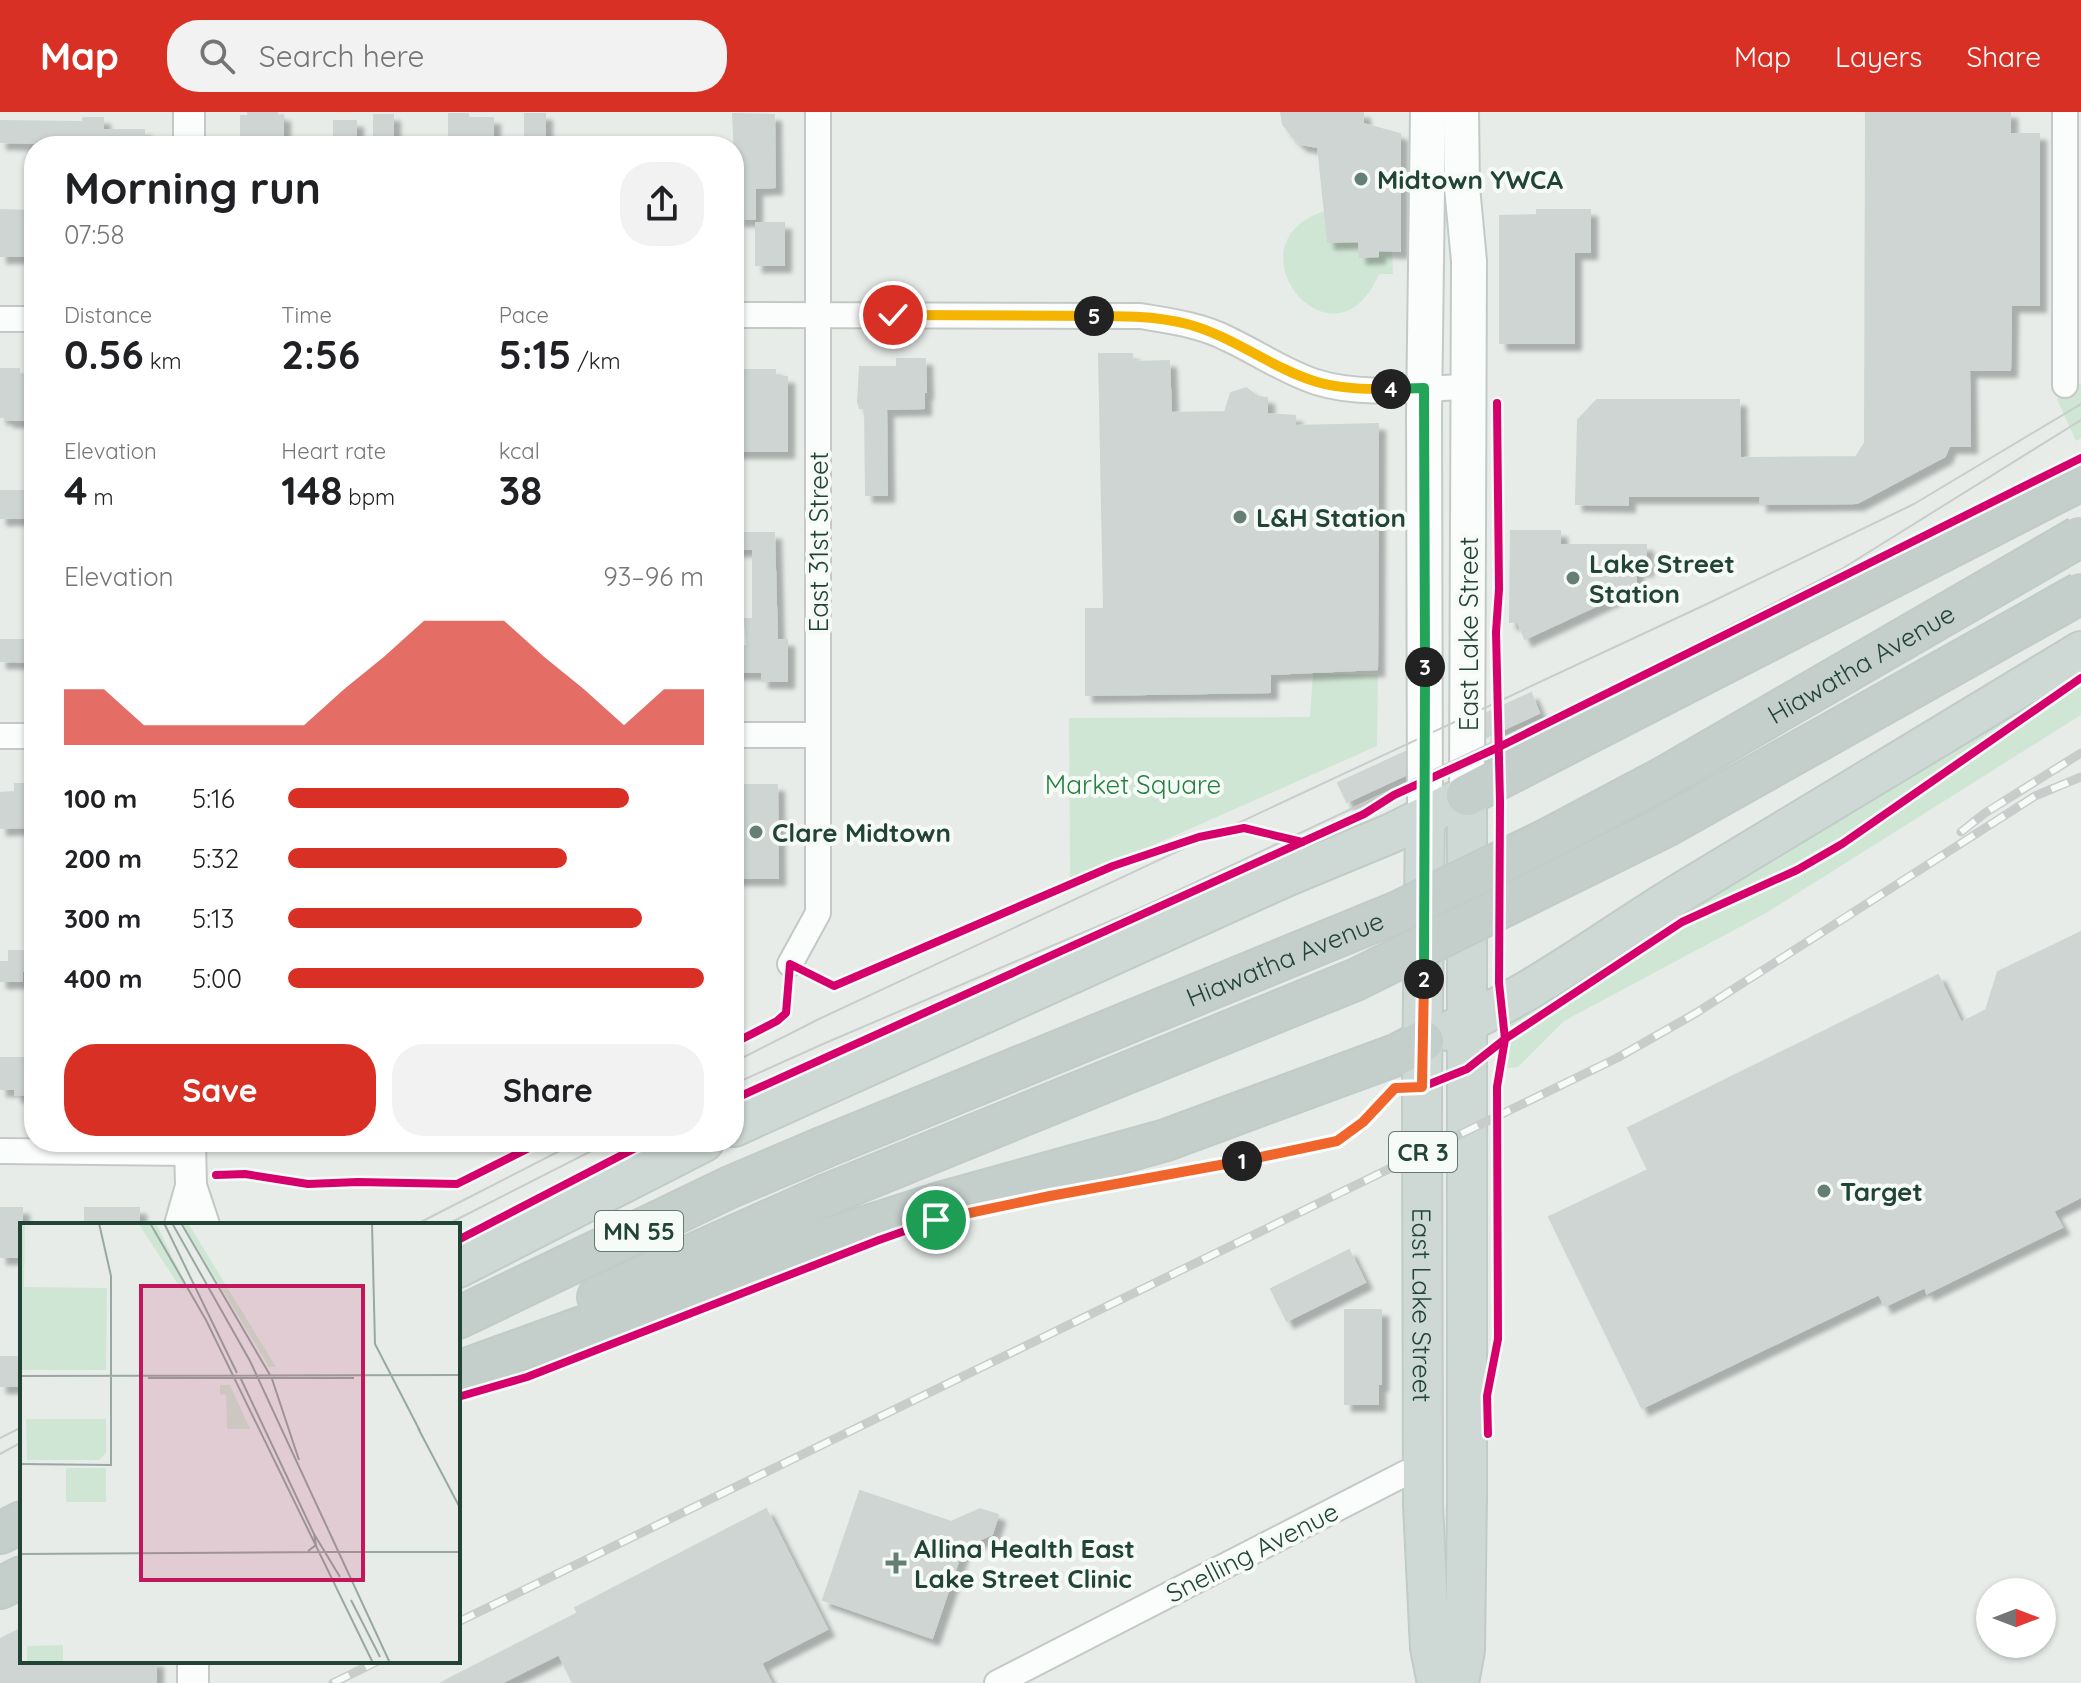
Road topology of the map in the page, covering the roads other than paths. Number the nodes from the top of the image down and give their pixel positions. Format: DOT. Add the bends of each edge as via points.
graph roads {
  1 [pos="189,112"];
  2 [pos="818,112"];
  3 [pos="1428,112"];
  4 [pos="1461,112"];
  5 [pos="2065,112"];
  6 [pos="189,136"];
  7 [pos="819,314"];
  8 [pos="744,315"];
  9 [pos="0,319"];
  10 [pos="24,319"];
  11 [pos="2065,385"];
  12 [pos="1468,387"];
  13 [pos="1424,388"];
  14 [pos="2081,480"];
  15 [pos="2080,536"];
  16 [pos="2081,593"];
  17 [pos="2081,651"];
  18 [pos="744,735"];
  19 [pos="818,735"];
  20 [pos="0,736"];
  21 [pos="24,736"];
  22 [pos="1467,795"];
  23 [pos="1425,817"];
  24 [pos="790,964"];
  25 [pos="1467,1023"];
  26 [pos="1423,1041"];
  27 [pos="744,1122"];
  28 [pos="0,1151"];
  29 [pos="24,1151"];
  30 [pos="190,1152"];
  31 [pos="684,1152"];
  32 [pos="191,1186"];
  33 [pos="181,1223"];
  34 [pos="203,1223"];
  35 [pos="460,1267"];
  36 [pos="460,1317"];
  37 [pos="460,1364"];
  38 [pos="460,1371"];
  39 [pos="1423,1468"];
  40 [pos="20,1578"];
  41 [pos="0,1588"];
  42 [pos="997,1683"];
  43 [pos="1437,1683"];
  44 [pos="1459,1683"];
  1 -- 6 [label="street"];
  2 -- 7 [label="street, East 31st Street"];
  3 -- 13 [label="main road, East Lake Street / CR 3"];
  4 -- 12 [label="main road, East Lake Street / CR 3" via="1469,261"];
  5 -- 11 [label="street"];
  7 -- 8 [label="street"];
  7 -- 13 [label="street" via="1140,316 1226,338 1318,382 1351,389"];
  7 -- 19 [label="street, East 31st Street"];
  9 -- 10 [label="street"];
  12 -- 13 [label="street"];
  12 -- 22 [label="main road, East Lake Street / CR 3"];
  13 -- 23 [label="main road, East Lake Street / CR 3"];
  14 -- 22 [label="highway"];
  15 -- 36 [label="highway, Hiawatha Avenue / MN 55, bridge" via="1663,778 1441,891 728,1188"];
  16 -- 37 [label="highway, Hiawatha Avenue / MN 55, bridge" via="1666,826 1355,980 822,1197"];
  17 -- 25 [label="main road"];
  18 -- 19 [label="street"];
  19 -- 24 [label="street, East 31st Street" via="818,913"];
  20 -- 21 [label="street"];
  22 -- 23 [label="main road"];
  22 -- 25 [label="main road, East Lake Street / CR 3"];
  23 -- 26 [label="main road, East Lake Street / CR 3"];
  23 -- 27 [label="main road"];
  25 -- 26 [label="main road"];
  25 -- 44 [label="main road, East Lake Street / CR 3" via="1467,1497 1465,1650"];
  26 -- 38 [label="highway" via="1166,1140 823,1241"];
  26 -- 39 [label="main road, East Lake Street / CR 3"];
  28 -- 29 [label="street"];
  30 -- 32 [label="street"];
  31 -- 35 [label="main road"];
  32 -- 33 [label="street"];
  32 -- 34 [label="street"];
  39 -- 42 [label="street, Snelling Avenue"];
  39 -- 43 [label="main road, East Lake Street / CR 3" via="1430,1648"];
  40 -- 41 [label="highway"];
}
